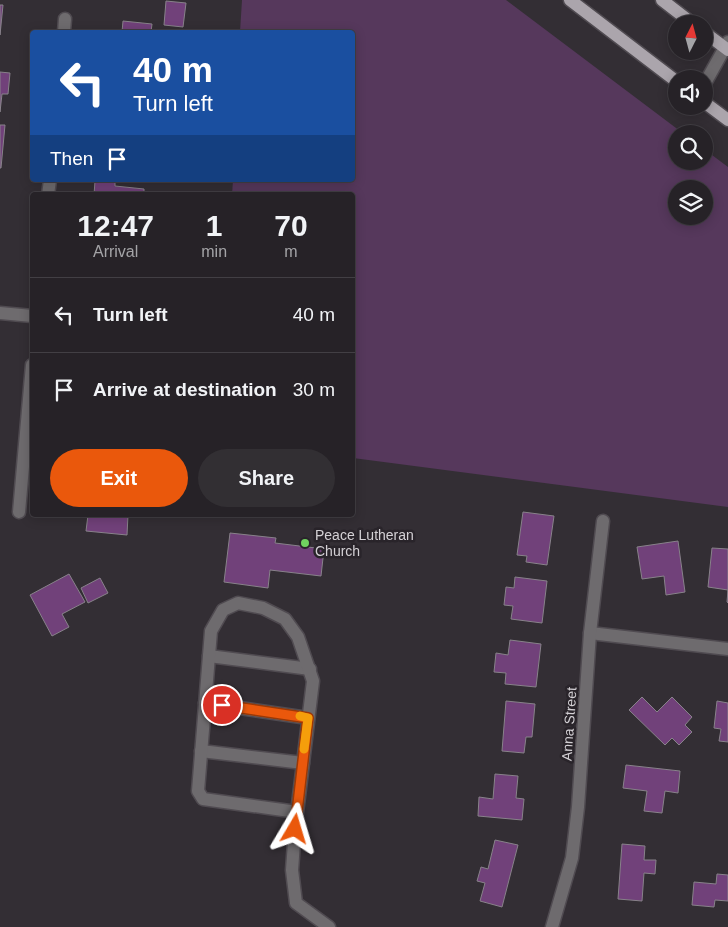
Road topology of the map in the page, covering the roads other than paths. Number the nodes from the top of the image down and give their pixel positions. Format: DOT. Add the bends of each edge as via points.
graph roads {
  1 [pos="570,0"];
  2 [pos="662,0"];
  3 [pos="681,15"];
  4 [pos="65,19"];
  5 [pos="64,30"];
  6 [pos="713,38"];
  7 [pos="727,47"];
  8 [pos="713,70"];
  9 [pos="668,75"];
  10 [pos="713,109"];
  11 [pos="728,120"];
  12 [pos="0,312"];
  13 [pos="30,316"];
  14 [pos="30,388"];
  15 [pos="19,512"];
  16 [pos="603,521"];
  17 [pos="590,633"];
  18 [pos="728,649"];
  19 [pos="209,656"];
  20 [pos="310,669"];
  21 [pos="205,703"];
  22 [pos="308,718"];
  23 [pos="201,751"];
  24 [pos="303,763"];
  25 [pos="297,812"];
  26 [pos="329,927"];
  27 [pos="552,927"];
  1 -- 9 [label="main road"];
  2 -- 3 [label="main road"];
  4 -- 5 [label="street"];
  6 -- 7 [label="main road"];
  7 -- 8 [label="street"];
  10 -- 11 [label="main road"];
  12 -- 13 [label="street"];
  14 -- 15 [label="street"];
  16 -- 17 [label="street, Anna Street"];
  17 -- 18 [label="street"];
  17 -- 27 [label="street, Anna Street" via="572,858"];
  19 -- 20 [label="street"];
  19 -- 20 [label="street" via="212,631 223,610 238,603 263,608 285,619 298,637"];
  19 -- 21 [label="street"];
  20 -- 22 [label="street" via="313,681"];
  21 -- 22 [label="street"];
  21 -- 23 [label="street"];
  22 -- 24 [label="street"];
  23 -- 24 [label="street"];
  23 -- 25 [label="street" via="198,791 203,799"];
  24 -- 25 [label="street"];
  25 -- 26 [label="street" via="292,870 296,903"];
}
